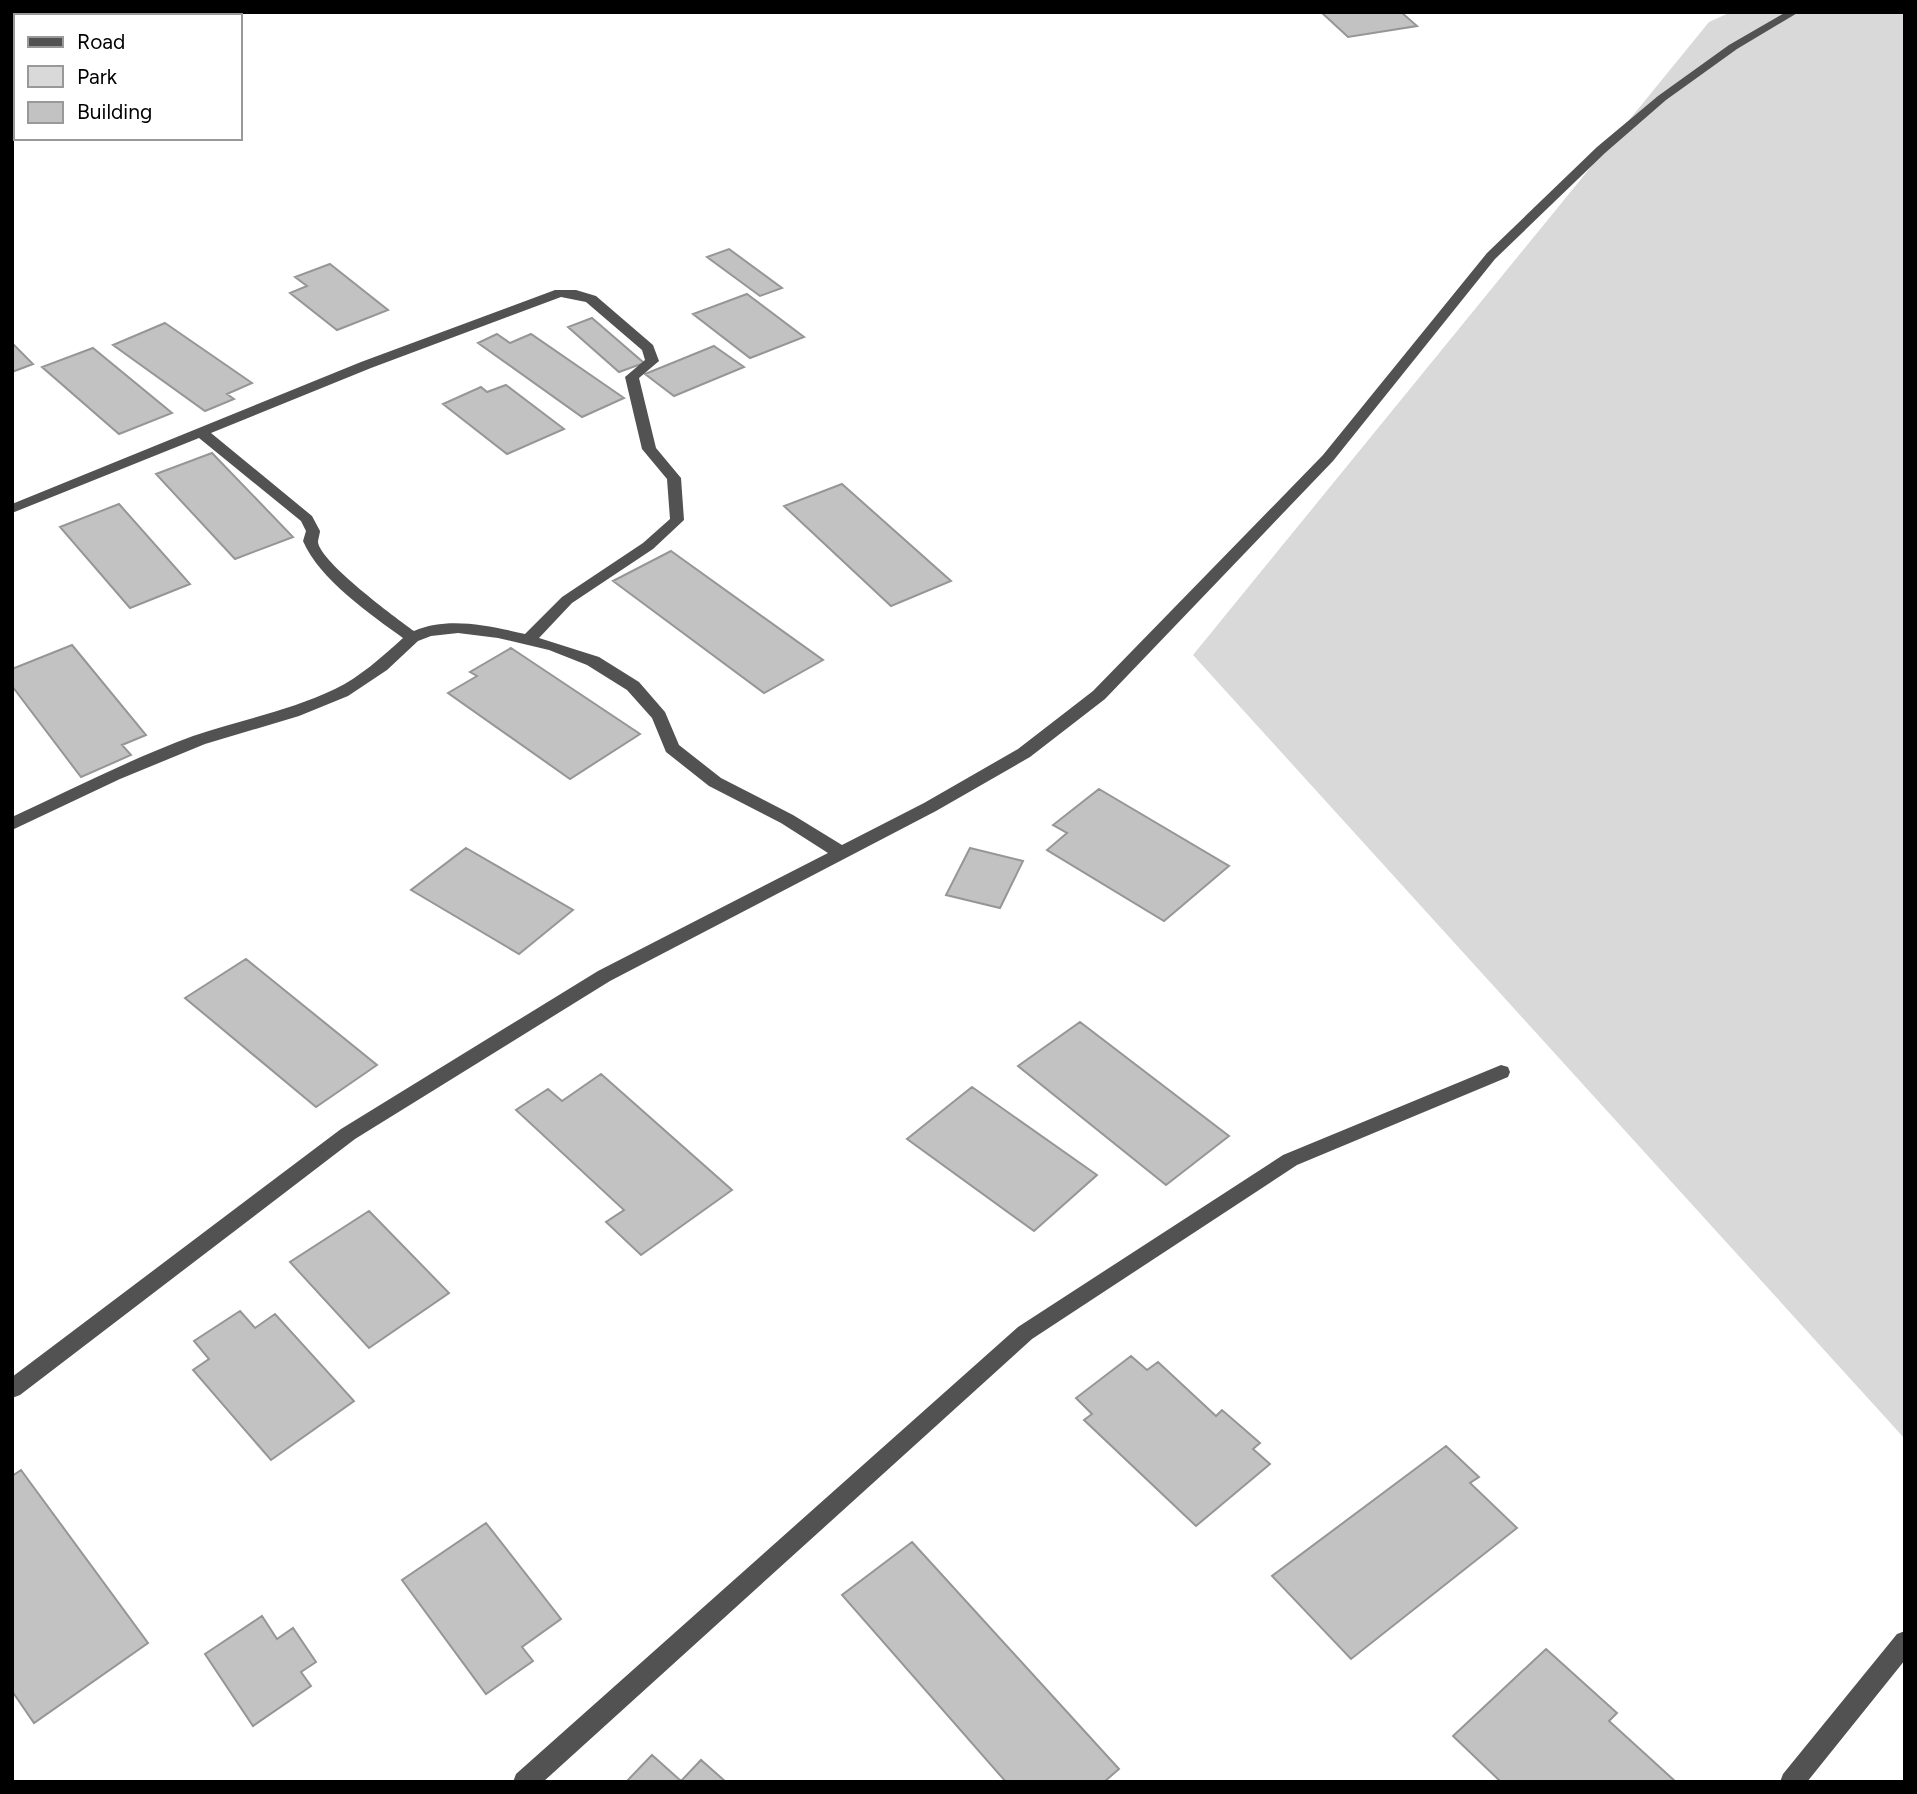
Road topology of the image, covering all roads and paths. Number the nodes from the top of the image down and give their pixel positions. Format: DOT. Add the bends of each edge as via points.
graph roads {
  1 [pos="1794,12"];
  2 [pos="201,432"];
  3 [pos="12,509"];
  4 [pos="413,638"];
  5 [pos="528,640"];
  6 [pos="12,824"];
  7 [pos="841,853"];
  8 [pos="1501,1072"];
  9 [pos="12,1389"];
  10 [pos="1905,1642"];
  11 [pos="525,1782"];
  12 [pos="1792,1782"];
  1 -- 7 [label="street" via="1733,47 1662,98 1491,256 1328,458 1099,695 1024,753"];
  2 -- 3 [label="street"];
  2 -- 4 [label="street" via="307,519 316,555 370,607"];
  2 -- 5 [label="street" via="560,293 591,299 648,348 652,361 632,377 649,449 674,478 677,520 648,546 567,600"];
  4 -- 5 [label="street" via="428,631 458,628"];
  4 -- 6 [label="street" via="342,692 199,740"];
  5 -- 7 [label="street" via="593,661 633,686 659,716 672,748 715,782 788,819"];
  7 -- 9 [label="street" via="604,976 348,1134"];
  8 -- 11 [label="street" via="1290,1160 1026,1333"];
  10 -- 12 [label="street"];
}
